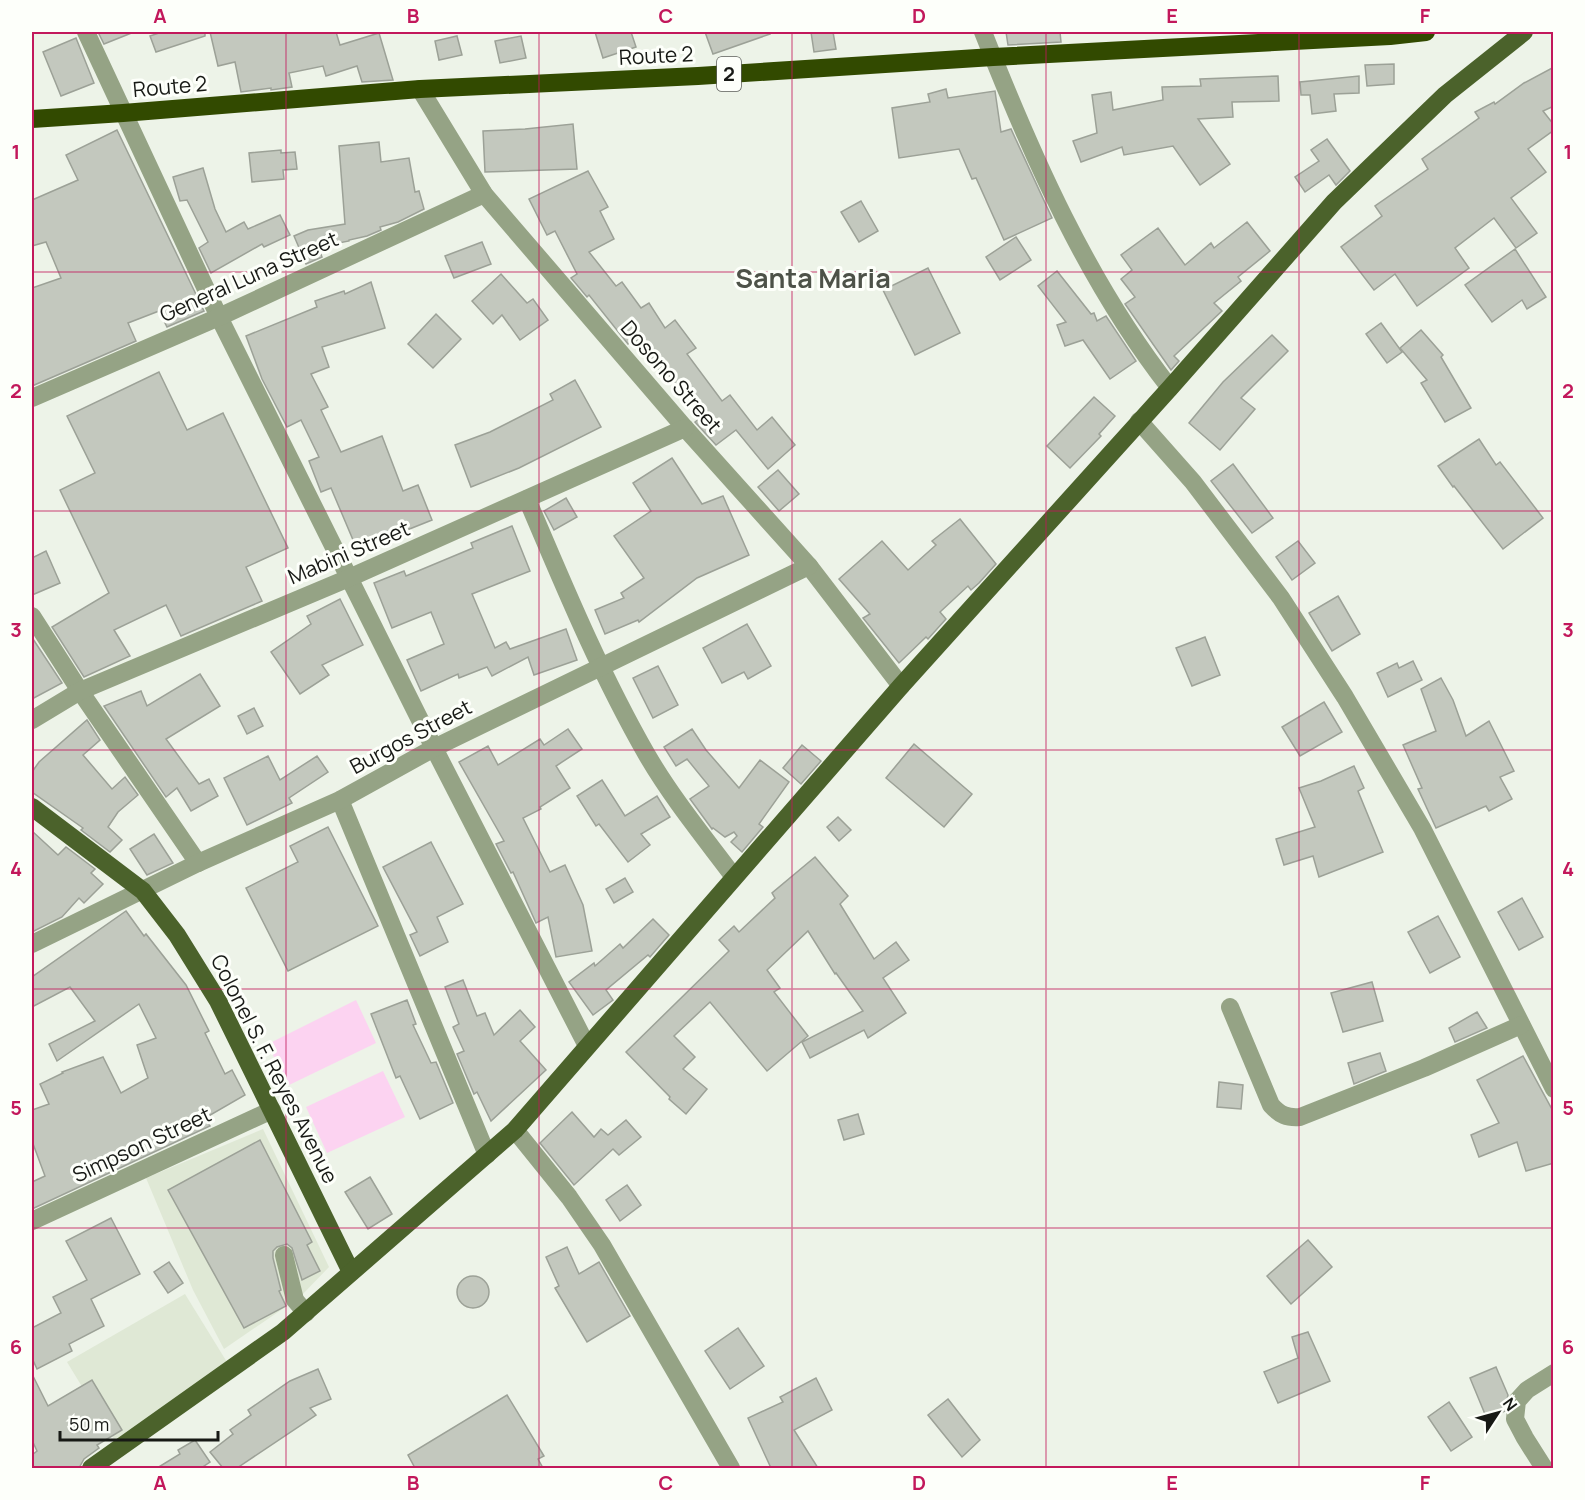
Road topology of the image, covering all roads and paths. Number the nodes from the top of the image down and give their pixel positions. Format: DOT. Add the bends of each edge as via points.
graph roads {
  1 [pos="86,32"];
  2 [pos="982,32"];
  3 [pos="1426,32"];
  4 [pos="1524,32"];
  5 [pos="1236,38"];
  6 [pos="993,57"];
  7 [pos="420,89"];
  8 [pos="123,113"];
  9 [pos="32,118"];
  10 [pos="484,194"];
  11 [pos="219,317"];
  12 [pos="1170,388"];
  13 [pos="32,398"];
  14 [pos="1139,421"];
  15 [pos="685,428"];
  16 [pos="527,499"];
  17 [pos="809,566"];
  18 [pos="349,578"];
  19 [pos="32,616"];
  20 [pos="600,667"];
  21 [pos="901,686"];
  22 [pos="80,691"];
  23 [pos="32,720"];
  24 [pos="434,748"];
  25 [pos="340,800"];
  26 [pos="32,807"];
  27 [pos="198,863"];
  28 [pos="734,877"];
  29 [pos="143,891"];
  30 [pos="32,944"];
  31 [pos="1230,1007"];
  32 [pos="1521,1025"];
  33 [pos="587,1046"];
  34 [pos="1554,1089"];
  35 [pos="272,1110"];
  36 [pos="515,1130"];
  37 [pos="487,1155"];
  38 [pos="32,1221"];
  39 [pos="284,1256"];
  40 [pos="351,1272"];
  41 [pos="306,1313"];
  42 [pos="1554,1373"];
  43 [pos="91,1468"];
  44 [pos="731,1468"];
  45 [pos="1544,1468"];
  1 -- 8 [label="street"];
  2 -- 6 [label="street"];
  3 -- 5 [label="highway, Route 2 / 2"];
  4 -- 12 [label="main road" via="1445,96 1334,202"];
  5 -- 6 [label="highway, Route 2 / 2"];
  6 -- 7 [label="highway, Route 2 / 2"];
  6 -- 12 [label="street" via="1055,199 1097,279"];
  7 -- 8 [label="highway, Route 2 / 2"];
  7 -- 10 [label="street, Dosono Street"];
  8 -- 9 [label="highway, Route 2 / 2"];
  8 -- 11 [label="street"];
  10 -- 11 [label="street, General Luna Street"];
  10 -- 15 [label="street, Dosono Street"];
  11 -- 13 [label="street, General Luna Street"];
  11 -- 18 [label="street"];
  12 -- 14 [label="main road"];
  14 -- 21 [label="main road"];
  14 -- 32 [label="street" via="1193,482 1281,598 1345,698 1422,828"];
  15 -- 16 [label="street, Mabini Street"];
  15 -- 17 [label="street, Dosono Street"];
  16 -- 18 [label="street, Mabini Street"];
  16 -- 20 [label="street"];
  17 -- 20 [label="street, Burgos Street"];
  17 -- 21 [label="street, Dosono Street"];
  18 -- 22 [label="street, Mabini Street"];
  18 -- 24 [label="street"];
  19 -- 22 [label="street"];
  20 -- 24 [label="street, Burgos Street"];
  20 -- 28 [label="street" via="648,756"];
  21 -- 28 [label="main road"];
  22 -- 23 [label="street, Mabini Street"];
  22 -- 27 [label="street"];
  24 -- 25 [label="street, Burgos Street"];
  24 -- 33 [label="street"];
  25 -- 27 [label="street, Burgos Street"];
  25 -- 37 [label="street"];
  26 -- 29 [label="main road, Colonel S. F. Reyes Avenue"];
  27 -- 29 [label="street, Burgos Street"];
  28 -- 33 [label="main road"];
  29 -- 30 [label="street, Burgos Street"];
  29 -- 35 [label="main road, Colonel S. F. Reyes Avenue" via="177,935 218,1001"];
  31 -- 32 [label="street" via="1271,1105 1290,1118 1424,1068"];
  32 -- 34 [label="street"];
  33 -- 36 [label="main road"];
  35 -- 38 [label="street, Simpson Street"];
  35 -- 40 [label="main road, Colonel S. F. Reyes Avenue"];
  36 -- 37 [label="main road"];
  36 -- 44 [label="street" via="602,1245"];
  37 -- 40 [label="main road"];
  39 -- 41 [label="street" via="295,1300"];
  40 -- 41 [label="main road"];
  41 -- 43 [label="main road"];
  42 -- 45 [label="street" via="1516,1401 1515,1419"];
}
